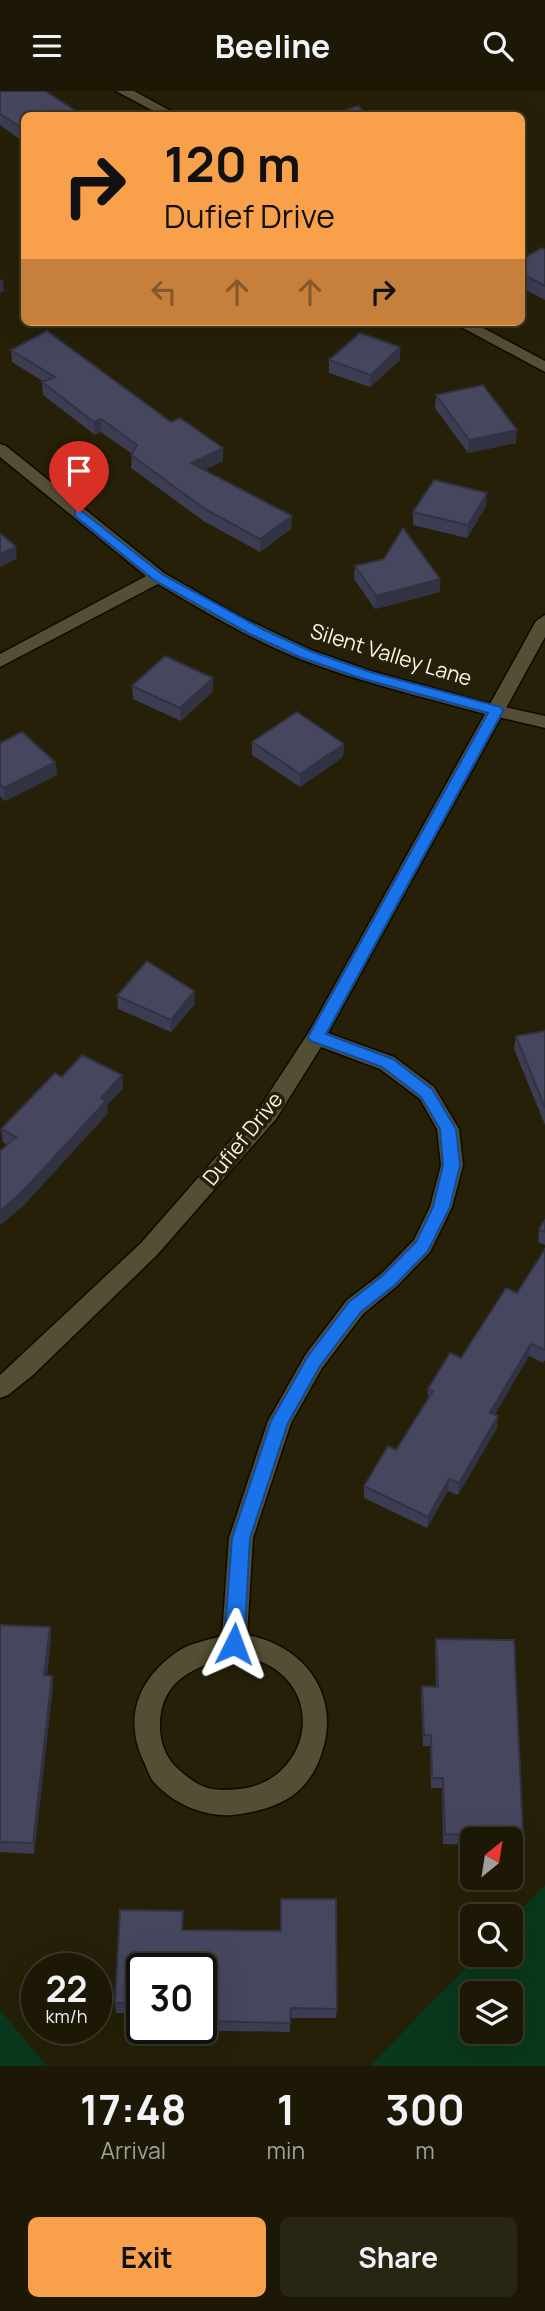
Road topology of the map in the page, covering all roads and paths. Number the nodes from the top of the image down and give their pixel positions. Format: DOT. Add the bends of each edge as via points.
graph roads {
  1 [pos="123,91"];
  2 [pos="165,112"];
  3 [pos="468,326"];
  4 [pos="545,367"];
  5 [pos="0,449"];
  6 [pos="158,577"];
  7 [pos="545,621"];
  8 [pos="0,661"];
  9 [pos="496,711"];
  10 [pos="545,722"];
  11 [pos="316,1037"];
  12 [pos="0,1388"];
  13 [pos="234,1644"];
  1 -- 2 [label="street"];
  3 -- 4 [label="street"];
  5 -- 6 [label="street, Silent Valley Lane"];
  6 -- 8 [label="street"];
  6 -- 9 [label="street, Silent Valley Lane" via="305,654"];
  7 -- 9 [label="street, Dufief Drive"];
  9 -- 10 [label="street, Silent Valley Lane"];
  9 -- 11 [label="street, Dufief Drive"];
  11 -- 12 [label="street, Dufief Drive" via="268,1113 149,1249"];
  11 -- 13 [label="street" via="387,1063 427,1093 448,1129 452,1165 441,1207 422,1246 355,1307 314,1361 280,1421 241,1538"];
  13 -- 13 [label="street" via="206,1648 161,1677 149,1701 145,1727 150,1752 164,1776 186,1793 213,1803 242,1804 270,1795 293,1779 310,1757 317,1731 304,1681 285,1662 261,1649"];
}
